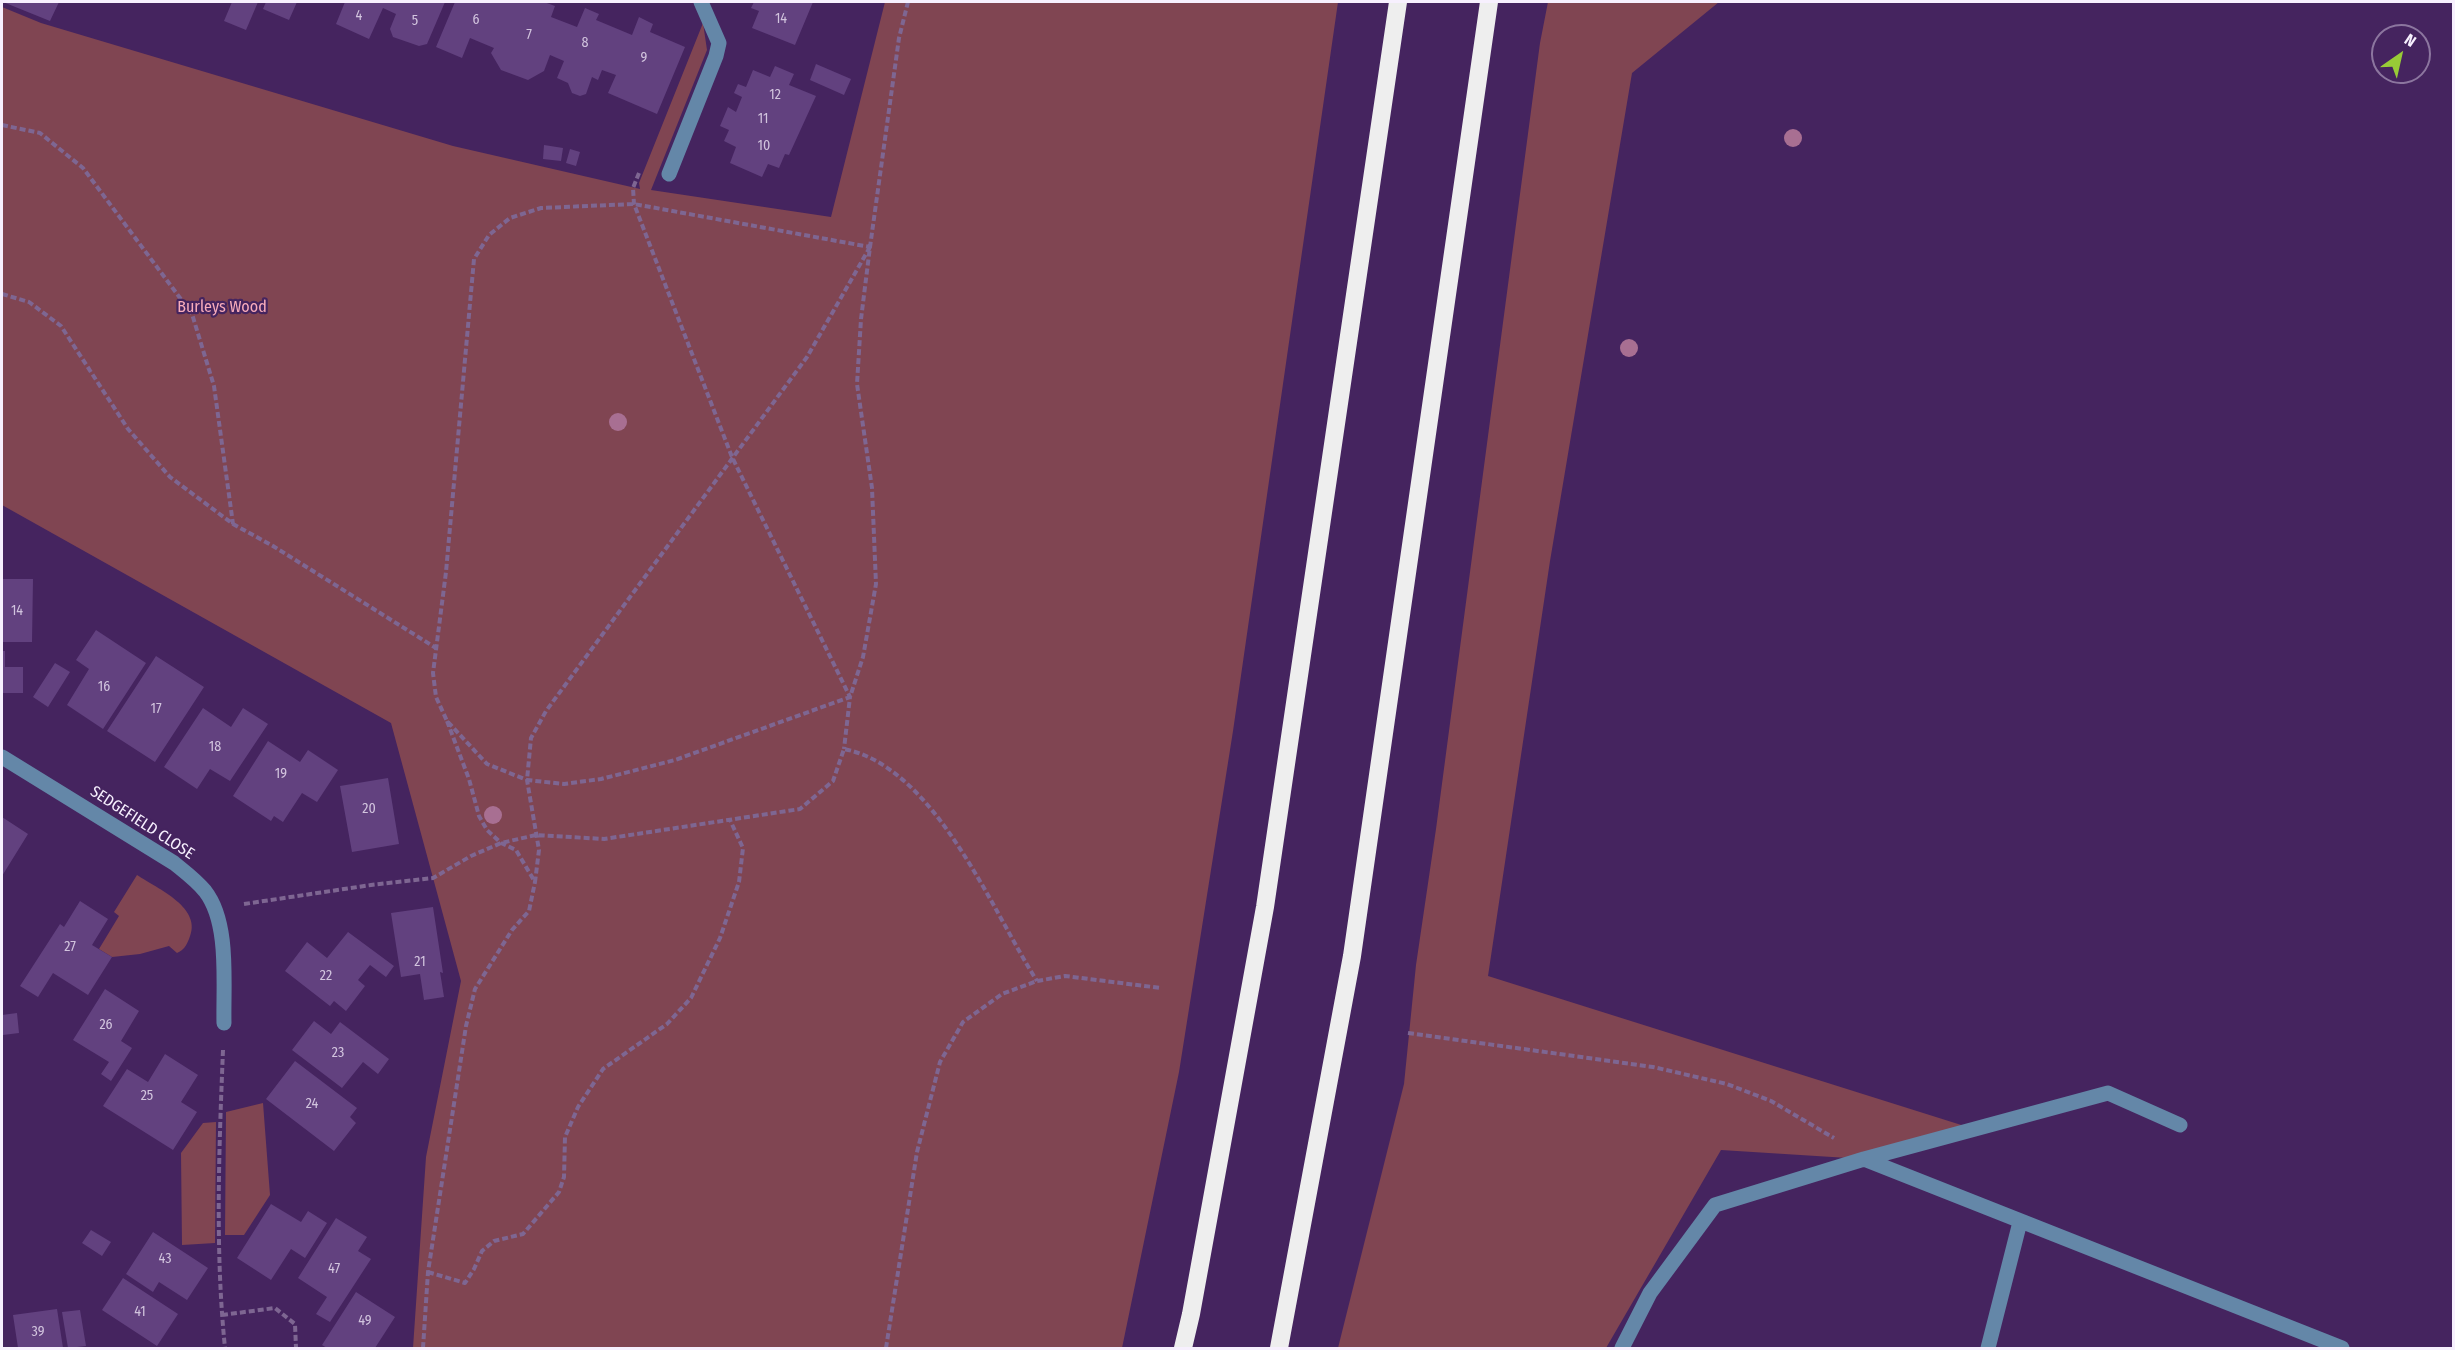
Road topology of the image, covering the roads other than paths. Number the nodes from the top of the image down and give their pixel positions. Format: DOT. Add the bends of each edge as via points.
graph roads {
  1 [pos="701,2"];
  2 [pos="1398,2"];
  3 [pos="1489,2"];
  4 [pos="669,174"];
  5 [pos="2,757"];
  6 [pos="224,1023"];
  7 [pos="2180,1125"];
  8 [pos="1864,1159"];
  9 [pos="2020,1222"];
  10 [pos="1183,1348"];
  11 [pos="1279,1348"];
  12 [pos="1622,1348"];
  13 [pos="1988,1348"];
  14 [pos="2342,1348"];
  1 -- 4 [label="street" via="719,43"];
  2 -- 10 [label="highway" via="1265,907"];
  3 -- 11 [label="highway" via="1352,956"];
  5 -- 6 [label="street, SEDGEFIELD CLOSE" via="174,863 200,886 216,909 221,934"];
  7 -- 8 [label="street" via="2108,1093"];
  8 -- 9 [label="street"];
  8 -- 12 [label="street" via="1715,1205 1650,1293"];
  9 -- 13 [label="street"];
  9 -- 14 [label="street"];
}
